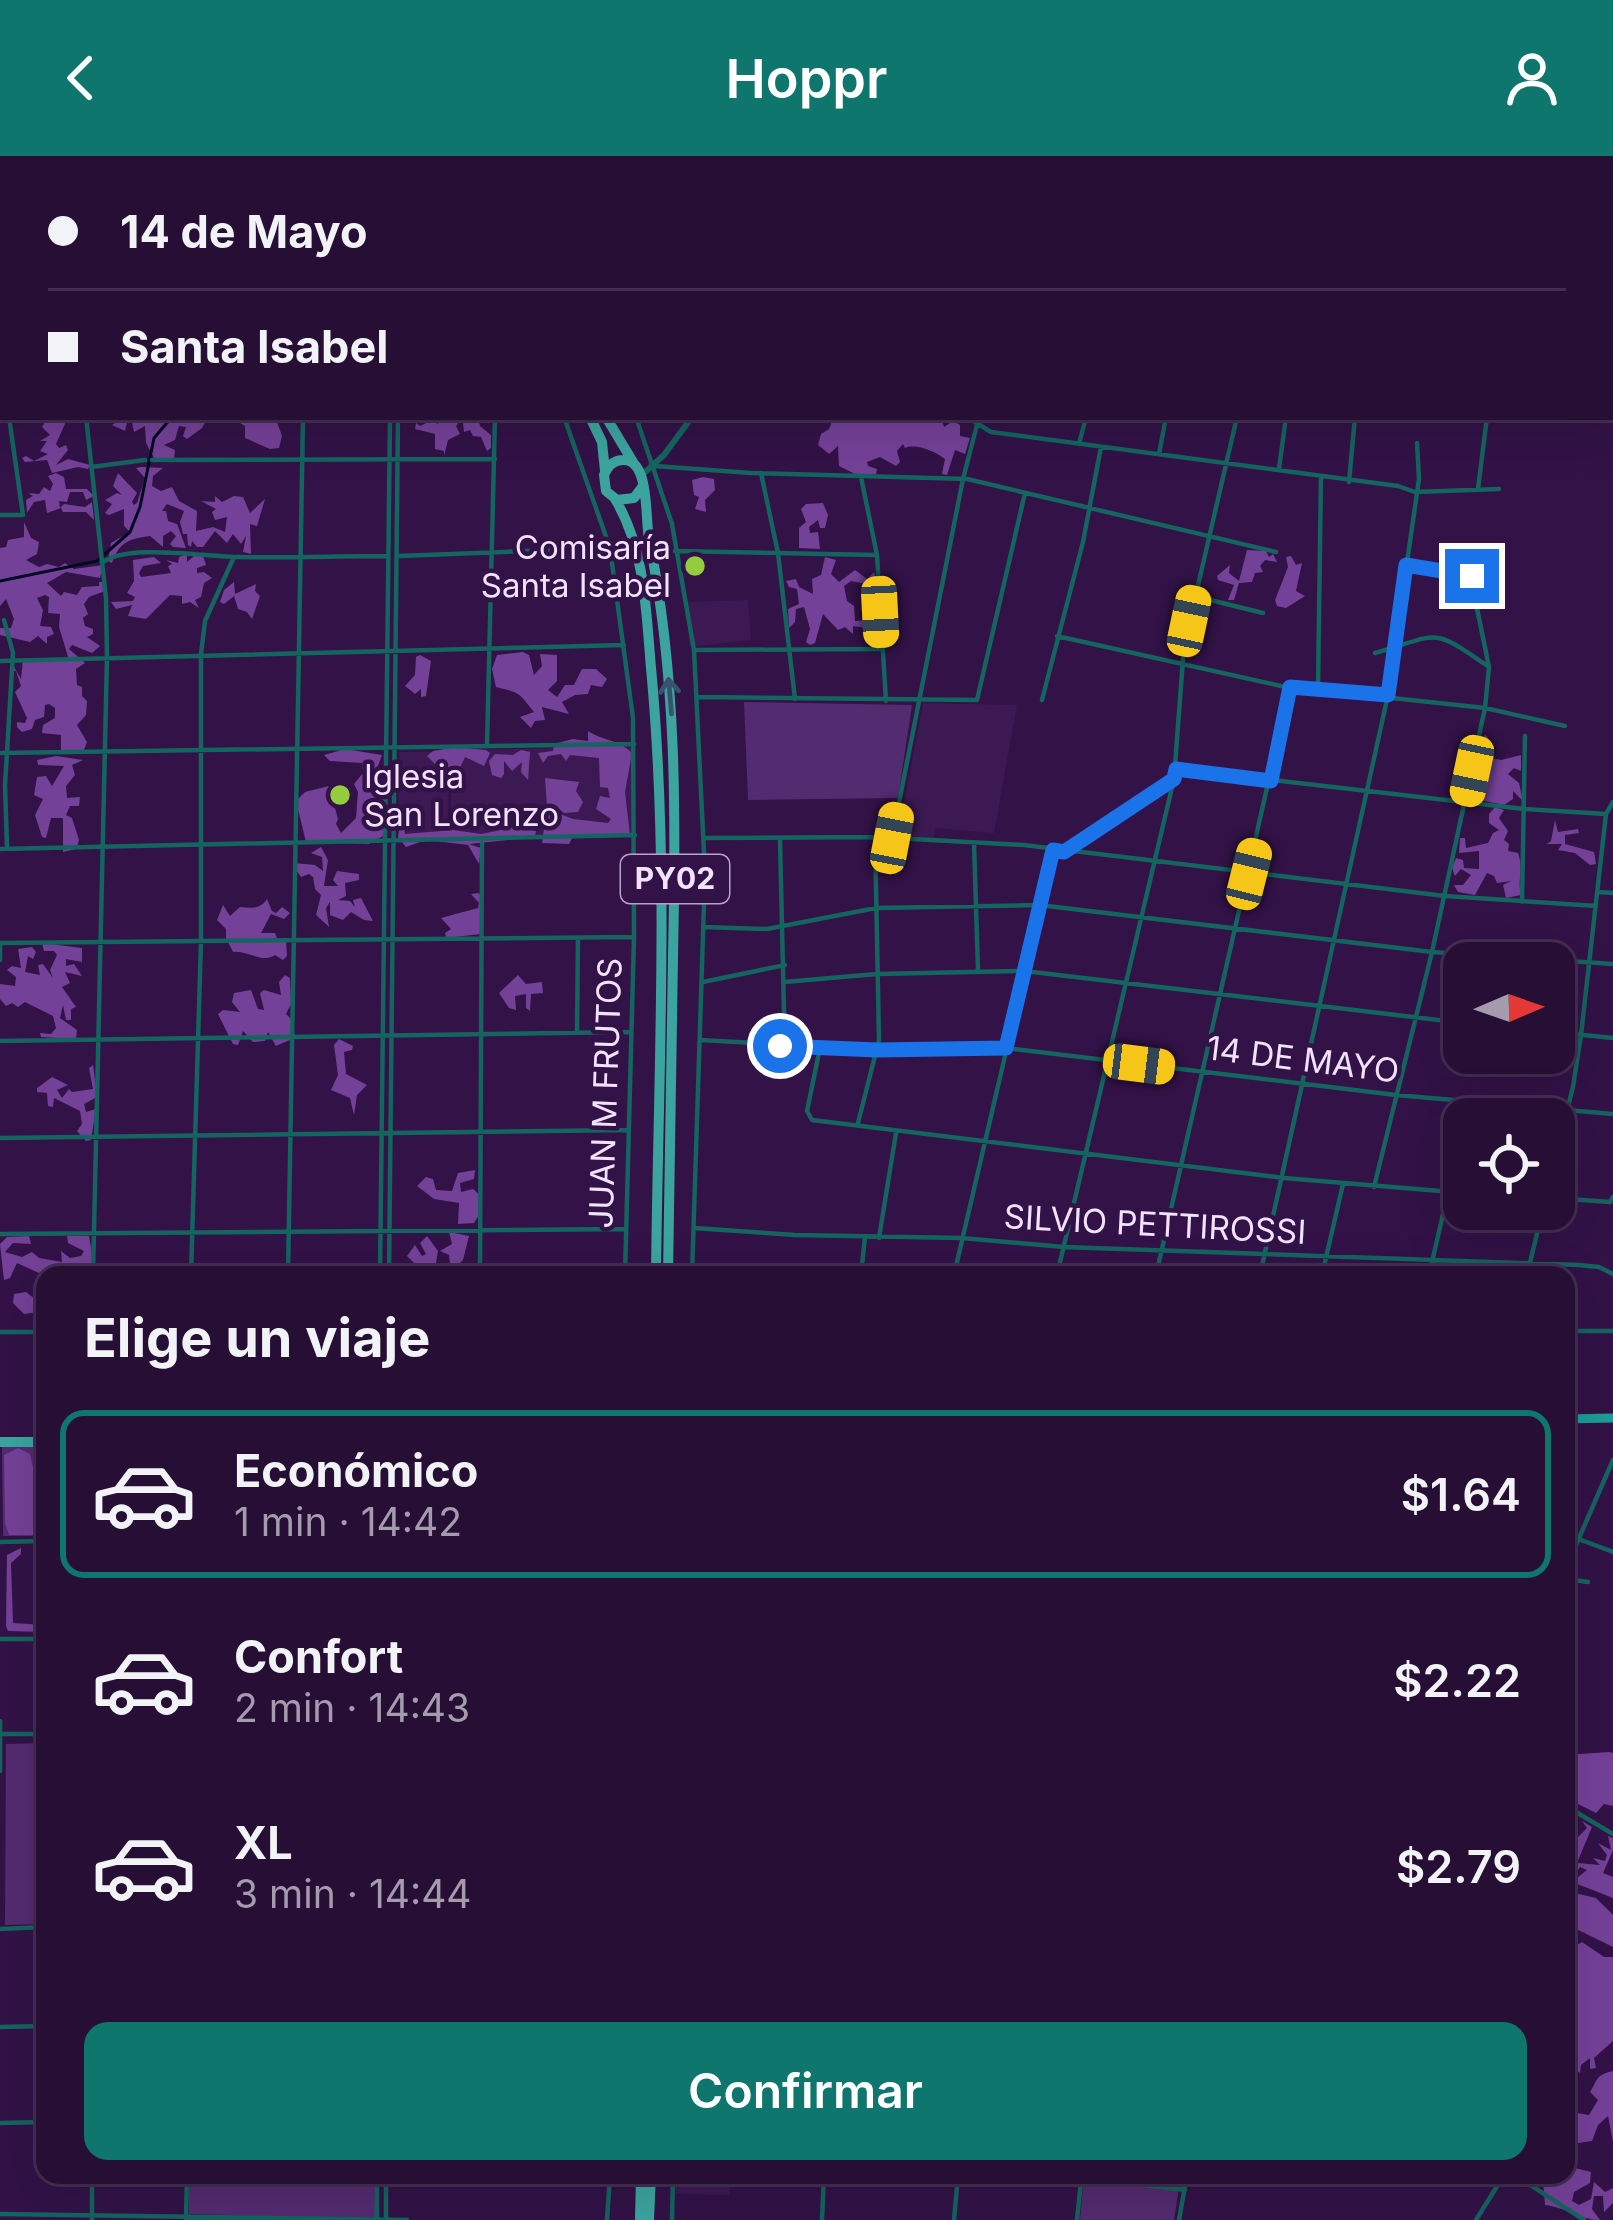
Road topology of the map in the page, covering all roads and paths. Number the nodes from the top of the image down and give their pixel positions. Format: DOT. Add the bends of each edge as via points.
graph roads {
  1 [pos="9,420"];
  2 [pos="86,420"];
  3 [pos="303,420"];
  4 [pos="394,420"];
  5 [pos="495,420"];
  6 [pos="566,420"];
  7 [pos="591,420"];
  8 [pos="607,420"];
  9 [pos="637,420"];
  10 [pos="690,420"];
  11 [pos="971,420"];
  12 [pos="981,420"];
  13 [pos="1085,420"];
  14 [pos="1165,420"];
  15 [pos="1236,420"];
  16 [pos="1286,420"];
  17 [pos="1355,420"];
  18 [pos="1487,420"];
  19 [pos="977,425"];
  20 [pos="1418,443"];
  21 [pos="1078,444"];
  22 [pos="1101,447"];
  23 [pos="1159,454"];
  24 [pos="303,459"];
  25 [pos="495,459"];
  26 [pos="393,460"];
  27 [pos="633,462"];
  28 [pos="1226,462"];
  29 [pos="655,466"];
  30 [pos="91,467"];
  31 [pos="1279,469"];
  32 [pos="761,473"];
  33 [pos="1321,476"];
  34 [pos="861,477"];
  35 [pos="963,479"];
  36 [pos="643,480"];
  37 [pos="600,482"];
  38 [pos="1349,482"];
  39 [pos="1478,489"];
  40 [pos="1499,489"];
  41 [pos="1415,492"];
  42 [pos="1025,493"];
  43 [pos="615,499"];
  44 [pos="1088,507"];
  45 [pos="0,515"];
  46 [pos="1208,537"];
  47 [pos="610,548"];
  48 [pos="675,551"];
  49 [pos="1276,552"];
  50 [pos="492,553"];
  51 [pos="778,553"];
  52 [pos="1473,553"];
  53 [pos="877,555"];
  54 [pos="393,556"];
  55 [pos="234,557"];
  56 [pos="299,557"];
  57 [pos="101,559"];
  58 [pos="1406,565"];
  59 [pos="1472,576"];
  60 [pos="1194,596"];
  61 [pos="1263,613"];
  62 [pos="4,620"];
  63 [pos="1058,636"];
  64 [pos="624,645"];
  65 [pos="1396,647"];
  66 [pos="789,648"];
  67 [pos="882,649"];
  68 [pos="490,650"];
  69 [pos="694,650"];
  70 [pos="297,653"];
  71 [pos="391,653"];
  72 [pos="1375,653"];
  73 [pos="201,654"];
  74 [pos="107,657"];
  75 [pos="11,660"];
  76 [pos="0,661"];
  77 [pos="1183,666"];
  78 [pos="1489,667"];
  79 [pos="1290,687"];
  80 [pos="1318,689"];
  81 [pos="1388,695"];
  82 [pos="697,697"];
  83 [pos="795,699"];
  84 [pos="1042,700"];
  85 [pos="886,701"];
  86 [pos="919,701"];
  87 [pos="1485,708"];
  88 [pos="1565,725"];
  89 [pos="1525,736"];
  90 [pos="634,744"];
  91 [pos="487,746"];
  92 [pos="391,747"];
  93 [pos="295,748"];
  94 [pos="201,750"];
  95 [pos="104,751"];
  96 [pos="3,753"];
  97 [pos="1176,769"];
  98 [pos="1174,779"];
  99 [pos="1271,781"];
  100 [pos="1368,792"];
  101 [pos="1466,802"];
  102 [pos="1613,802"];
  103 [pos="1524,809"];
  104 [pos="1606,814"];
  105 [pos="634,836"];
  106 [pos="780,837"];
  107 [pos="875,837"];
  108 [pos="704,838"];
  109 [pos="892,838"];
  110 [pos="482,841"];
  111 [pos="389,842"];
  112 [pos="974,843"];
  113 [pos="294,845"];
  114 [pos="103,847"];
  115 [pos="201,847"];
  116 [pos="3,849"];
  117 [pos="1053,850"];
  118 [pos="1064,852"];
  119 [pos="1153,862"];
  120 [pos="1249,874"];
  121 [pos="1347,885"];
  122 [pos="1598,892"];
  123 [pos="1613,893"];
  124 [pos="1444,896"];
  125 [pos="1522,902"];
  126 [pos="1040,905"];
  127 [pos="1596,906"];
  128 [pos="976,907"];
  129 [pos="876,908"];
  130 [pos="1139,918"];
  131 [pos="703,927"];
  132 [pos="783,927"];
  133 [pos="1236,929"];
  134 [pos="634,937"];
  135 [pos="483,938"];
  136 [pos="578,938"];
  137 [pos="388,939"];
  138 [pos="292,940"];
  139 [pos="1334,940"];
  140 [pos="201,941"];
  141 [pos="102,942"];
  142 [pos="0,943"];
  143 [pos="1432,952"];
  144 [pos="0,960"];
  145 [pos="1589,963"];
  146 [pos="1613,964"];
  147 [pos="785,965"];
  148 [pos="978,970"];
  149 [pos="1024,970"];
  150 [pos="878,974"];
  151 [pos="703,982"];
  152 [pos="784,982"];
  153 [pos="1124,983"];
  154 [pos="1222,995"];
  155 [pos="1320,1006"];
  156 [pos="784,1013"];
  157 [pos="1416,1017"];
  158 [pos="1443,1020"];
  159 [pos="631,1032"];
  160 [pos="577,1033"];
  161 [pos="482,1034"];
  162 [pos="1575,1035"];
  163 [pos="1581,1035"];
  164 [pos="387,1037"];
  165 [pos="1613,1038"];
  166 [pos="292,1039"];
  167 [pos="100,1040"];
  168 [pos="196,1040"];
  169 [pos="700,1040"];
  170 [pos="0,1041"];
  171 [pos="820,1048"];
  172 [pos="1006,1048"];
  173 [pos="878,1050"];
  174 [pos="1106,1060"];
  175 [pos="1204,1072"];
  176 [pos="1304,1084"];
  177 [pos="1396,1094"];
  178 [pos="1569,1098"];
  179 [pos="1443,1099"];
  180 [pos="1575,1112"];
  181 [pos="1613,1114"];
  182 [pos="857,1125"];
  183 [pos="628,1130"];
  184 [pos="482,1132"];
  185 [pos="896,1133"];
  186 [pos="387,1134"];
  187 [pos="193,1136"];
  188 [pos="97,1137"];
  189 [pos="290,1137"];
  190 [pos="0,1138"];
  191 [pos="984,1141"];
  192 [pos="1085,1154"];
  193 [pos="1183,1166"];
  194 [pos="1284,1178"];
  195 [pos="1343,1184"];
  196 [pos="1373,1187"];
  197 [pos="1443,1193"];
  198 [pos="1575,1198"];
  199 [pos="1611,1199"];
  200 [pos="1443,1217"];
  201 [pos="694,1228"];
  202 [pos="482,1229"];
  203 [pos="626,1229"];
  204 [pos="390,1230"];
  205 [pos="1538,1230"];
  206 [pos="288,1231"];
  207 [pos="381,1231"];
  208 [pos="94,1232"];
  209 [pos="193,1232"];
  210 [pos="0,1234"];
  211 [pos="866,1237"];
  212 [pos="879,1238"];
  213 [pos="962,1238"];
  214 [pos="1064,1247"];
  215 [pos="1162,1250"];
  216 [pos="1267,1251"];
  217 [pos="1326,1256"];
  218 [pos="1432,1260"];
  219 [pos="1530,1263"];
  220 [pos="93,1266"];
  221 [pos="191,1266"];
  222 [pos="287,1266"];
  223 [pos="384,1266"];
  224 [pos="386,1266"];
  225 [pos="480,1266"];
  226 [pos="625,1266"];
  227 [pos="656,1266"];
  228 [pos="668,1266"];
  229 [pos="692,1266"];
  230 [pos="862,1266"];
  231 [pos="956,1266"];
  232 [pos="1059,1266"];
  233 [pos="1158,1266"];
  234 [pos="1263,1266"];
  235 [pos="1324,1266"];
  236 [pos="1431,1266"];
  237 [pos="1529,1266"];
  238 [pos="1613,1274"];
  239 [pos="1575,1331"];
  240 [pos="1613,1331"];
  241 [pos="0,1332"];
  242 [pos="36,1332"];
  243 [pos="1612,1416"];
  244 [pos="1575,1418"];
  245 [pos="0,1442"];
  246 [pos="36,1442"];
  247 [pos="1613,1460"];
  248 [pos="1581,1540"];
  249 [pos="36,1541"];
  250 [pos="0,1542"];
  251 [pos="1575,1551"];
  252 [pos="1613,1552"];
  253 [pos="1575,1580"];
  254 [pos="1588,1582"];
  255 [pos="0,1639"];
  256 [pos="36,1639"];
  257 [pos="0,1721"];
  258 [pos="0,1734"];
  259 [pos="36,1734"];
  260 [pos="0,1771"];
  261 [pos="1575,1811"];
  262 [pos="1613,1834"];
  263 [pos="0,1928"];
  264 [pos="36,1928"];
  265 [pos="36,2026"];
  266 [pos="0,2027"];
  267 [pos="36,2122"];
  268 [pos="0,2123"];
  269 [pos="92,2184"];
  270 [pos="187,2184"];
  271 [pos="377,2184"];
  272 [pos="386,2184"];
  273 [pos="610,2184"];
  274 [pos="641,2184"];
  275 [pos="650,2184"];
  276 [pos="673,2184"];
  277 [pos="824,2184"];
  278 [pos="957,2184"];
  279 [pos="1081,2184"];
  280 [pos="1141,2184"];
  281 [pos="1186,2184"];
  282 [pos="1498,2184"];
  283 [pos="1529,2184"];
  284 [pos="1185,2190"];
  285 [pos="0,2214"];
  286 [pos="92,2218"];
  287 [pos="186,2218"];
  288 [pos="283,2219"];
  289 [pos="386,2219"];
  290 [pos="377,2220"];
  291 [pos="407,2220"];
  292 [pos="608,2220"];
  293 [pos="640,2220"];
  294 [pos="650,2220"];
  295 [pos="672,2220"];
  296 [pos="822,2220"];
  297 [pos="954,2220"];
  298 [pos="1077,2220"];
  299 [pos="1179,2220"];
  300 [pos="1476,2220"];
  301 [pos="1584,2220"];
  1 -- 45 [label="street" via="23,515"];
  2 -- 30 [label="street"];
  3 -- 24 [label="street"];
  4 -- 26 [label="street"];
  5 -- 25 [label="street"];
  6 -- 37 [label="street, JUAN M FRUTOS"];
  7 -- 37 [label="highway, PY02" via="602,442"];
  8 -- 27 [label="highway"];
  9 -- 29 [label="street"];
  10 -- 29 [label="street"];
  11 -- 19 [label="street"];
  12 -- 19 [label="street"];
  13 -- 21 [label="street"];
  14 -- 23 [label="street"];
  15 -- 28 [label="street"];
  16 -- 31 [label="street"];
  17 -- 38 [label="street"];
  18 -- 39 [label="street"];
  19 -- 21 [label="street"];
  19 -- 35 [label="street"];
  20 -- 41 [label="street"];
  21 -- 22 [label="street"];
  22 -- 23 [label="street"];
  22 -- 44 [label="street"];
  23 -- 28 [label="street"];
  24 -- 26 [label="street"];
  24 -- 30 [label="street"];
  24 -- 56 [label="street"];
  25 -- 26 [label="street"];
  25 -- 50 [label="street"];
  26 -- 54 [label="street"];
  27 -- 36 [label="highway"];
  27 -- 37 [label="highway" via="616,461"];
  28 -- 31 [label="street"];
  28 -- 46 [label="street"];
  29 -- 32 [label="street"];
  29 -- 36 [label="street"];
  29 -- 48 [label="street"];
  30 -- 57 [label="street"];
  31 -- 33 [label="street"];
  32 -- 34 [label="street"];
  32 -- 51 [label="street"];
  33 -- 38 [label="street"];
  33 -- 80 [label="street"];
  34 -- 35 [label="street"];
  34 -- 53 [label="street"];
  35 -- 42 [label="street"];
  35 -- 86 [label="street"];
  36 -- 43 [label="highway" via="631,499"];
  228 -- 36 [label="highway, PY02, one-way" via="674,766"];
  37 -- 43 [label="highway, PY02"];
  37 -- 47 [label="street, JUAN M FRUTOS"];
  38 -- 41 [label="street"];
  39 -- 40 [label="street"];
  39 -- 41 [label="street"];
  41 -- 58 [label="street"];
  42 -- 44 [label="street"];
  42 -- 86 [label="street" via="977,700"];
  43 -- 227 [label="highway, PY02" via="637,556 660,765"];
  44 -- 46 [label="street"];
  44 -- 63 [label="street"];
  46 -- 49 [label="street"];
  46 -- 60 [label="street"];
  47 -- 50 [label="street"];
  47 -- 64 [label="street, JUAN M FRUTOS"];
  48 -- 51 [label="street"];
  48 -- 69 [label="street"];
  50 -- 54 [label="street"];
  50 -- 68 [label="street"];
  51 -- 53 [label="street"];
  51 -- 66 [label="street"];
  52 -- 59 [label="street"];
  53 -- 67 [label="street"];
  54 -- 56 [label="street"];
  54 -- 71 [label="street"];
  55 -- 56 [label="street"];
  55 -- 57 [label="street"];
  55 -- 73 [label="street" via="205,621"];
  56 -- 70 [label="street"];
  57 -- 74 [label="street"];
  58 -- 59 [label="street"];
  58 -- 65 [label="street"];
  59 -- 78 [label="street"];
  60 -- 61 [label="street"];
  60 -- 77 [label="street"];
  62 -- 75 [label="street"];
  63 -- 77 [label="street"];
  63 -- 84 [label="street"];
  64 -- 68 [label="street"];
  64 -- 90 [label="street, JUAN M FRUTOS"];
  65 -- 72 [label="street"];
  65 -- 78 [label="street" via="1440,636"];
  65 -- 81 [label="street"];
  66 -- 67 [label="street"];
  66 -- 69 [label="street"];
  66 -- 83 [label="street"];
  67 -- 85 [label="street"];
  68 -- 71 [label="street"];
  68 -- 91 [label="street"];
  69 -- 82 [label="street"];
  70 -- 71 [label="street"];
  70 -- 73 [label="street"];
  70 -- 93 [label="street"];
  71 -- 92 [label="street"];
  73 -- 74 [label="street"];
  73 -- 94 [label="street"];
  74 -- 75 [label="street"];
  74 -- 95 [label="street"];
  75 -- 76 [label="street"];
  75 -- 96 [label="street"];
  77 -- 79 [label="street"];
  77 -- 97 [label="street"];
  78 -- 87 [label="street"];
  79 -- 80 [label="street"];
  79 -- 99 [label="street"];
  80 -- 81 [label="street"];
  81 -- 87 [label="street"];
  81 -- 100 [label="street"];
  82 -- 83 [label="street"];
  82 -- 108 [label="street"];
  83 -- 85 [label="street"];
  85 -- 86 [label="street"];
  86 -- 109 [label="street"];
  87 -- 88 [label="street"];
  87 -- 101 [label="street"];
  89 -- 103 [label="street"];
  90 -- 91 [label="street"];
  90 -- 105 [label="street, JUAN M FRUTOS"];
  91 -- 92 [label="street"];
  92 -- 93 [label="street"];
  92 -- 111 [label="street"];
  93 -- 94 [label="street"];
  93 -- 113 [label="street"];
  94 -- 95 [label="street"];
  94 -- 115 [label="street"];
  95 -- 96 [label="street"];
  95 -- 114 [label="street"];
  96 -- 116 [label="street"];
  97 -- 98 [label="street"];
  97 -- 99 [label="street"];
  98 -- 118 [label="street"];
  98 -- 119 [label="street"];
  99 -- 100 [label="street"];
  99 -- 120 [label="street"];
  100 -- 101 [label="street"];
  100 -- 121 [label="street"];
  101 -- 103 [label="street"];
  101 -- 124 [label="street"];
  102 -- 104 [label="street"];
  103 -- 104 [label="street"];
  103 -- 125 [label="street"];
  104 -- 122 [label="street"];
  105 -- 110 [label="street"];
  105 -- 134 [label="street, JUAN M FRUTOS"];
  106 -- 107 [label="street"];
  106 -- 108 [label="street"];
  106 -- 132 [label="street"];
  107 -- 109 [label="street"];
  107 -- 129 [label="street"];
  108 -- 131 [label="street"];
  109 -- 112 [label="street"];
  110 -- 111 [label="street"];
  110 -- 135 [label="street"];
  111 -- 113 [label="street"];
  111 -- 137 [label="street"];
  112 -- 117 [label="street"];
  112 -- 128 [label="street"];
  113 -- 115 [label="street"];
  113 -- 138 [label="street"];
  114 -- 115 [label="street"];
  114 -- 116 [label="street"];
  114 -- 141 [label="street"];
  115 -- 140 [label="street"];
  117 -- 118 [label="street"];
  117 -- 126 [label="street"];
  118 -- 119 [label="street"];
  119 -- 120 [label="street"];
  119 -- 130 [label="street"];
  120 -- 121 [label="street"];
  120 -- 133 [label="street"];
  121 -- 124 [label="street"];
  121 -- 139 [label="street"];
  122 -- 123 [label="street"];
  122 -- 127 [label="street"];
  124 -- 125 [label="street"];
  124 -- 143 [label="street"];
  125 -- 127 [label="street"];
  126 -- 128 [label="street"];
  126 -- 130 [label="street"];
  126 -- 149 [label="street"];
  127 -- 145 [label="street"];
  128 -- 129 [label="street"];
  128 -- 148 [label="street"];
  129 -- 132 [label="street"];
  129 -- 150 [label="street"];
  130 -- 133 [label="street"];
  130 -- 153 [label="street"];
  131 -- 132 [label="street"];
  131 -- 151 [label="street"];
  132 -- 147 [label="street"];
  133 -- 139 [label="street"];
  133 -- 154 [label="street"];
  134 -- 136 [label="street"];
  134 -- 159 [label="street, JUAN M FRUTOS"];
  135 -- 136 [label="street"];
  135 -- 137 [label="street"];
  135 -- 161 [label="street"];
  136 -- 160 [label="street"];
  137 -- 138 [label="street"];
  137 -- 164 [label="street"];
  138 -- 140 [label="street"];
  138 -- 166 [label="street"];
  139 -- 143 [label="street"];
  139 -- 155 [label="street"];
  140 -- 141 [label="street"];
  140 -- 168 [label="street"];
  141 -- 142 [label="street"];
  141 -- 167 [label="street"];
  142 -- 144 [label="street"];
  143 -- 145 [label="street"];
  143 -- 157 [label="street"];
  145 -- 146 [label="street"];
  145 -- 163 [label="street"];
  147 -- 151 [label="street"];
  147 -- 152 [label="street"];
  148 -- 149 [label="street, 14 DE MAYO"];
  148 -- 150 [label="street, 14 DE MAYO"];
  149 -- 153 [label="street, 14 DE MAYO"];
  149 -- 172 [label="street"];
  150 -- 152 [label="street, 14 DE MAYO"];
  150 -- 173 [label="street"];
  151 -- 169 [label="street"];
  152 -- 156 [label="street"];
  153 -- 154 [label="street, 14 DE MAYO"];
  153 -- 174 [label="street"];
  154 -- 155 [label="street, 14 DE MAYO"];
  154 -- 175 [label="street"];
  155 -- 157 [label="street, 14 DE MAYO"];
  155 -- 176 [label="street"];
  157 -- 158 [label="street, 14 DE MAYO"];
  157 -- 177 [label="street"];
  159 -- 160 [label="street"];
  159 -- 183 [label="street, JUAN M FRUTOS"];
  160 -- 161 [label="street"];
  161 -- 164 [label="street"];
  161 -- 184 [label="street"];
  162 -- 163 [label="street"];
  163 -- 165 [label="street"];
  163 -- 178 [label="street"];
  164 -- 166 [label="street"];
  164 -- 186 [label="street"];
  166 -- 168 [label="street"];
  166 -- 189 [label="street"];
  167 -- 168 [label="street"];
  167 -- 170 [label="street"];
  167 -- 188 [label="street"];
  168 -- 187 [label="street"];
  169 -- 171 [label="street, 14 DE MAYO"];
  169 -- 201 [label="street"];
  171 -- 173 [label="street, 14 DE MAYO"];
  171 -- 182 [label="street" via="808,1117"];
  172 -- 173 [label="street, 14 DE MAYO"];
  172 -- 174 [label="street, 14 DE MAYO"];
  172 -- 191 [label="street"];
  173 -- 182 [label="street"];
  174 -- 175 [label="street, 14 DE MAYO"];
  174 -- 192 [label="street"];
  175 -- 176 [label="street, 14 DE MAYO"];
  175 -- 193 [label="street"];
  176 -- 177 [label="street, 14 DE MAYO"];
  176 -- 194 [label="street"];
  177 -- 179 [label="street, 14 DE MAYO"];
  177 -- 196 [label="street"];
  180 -- 181 [label="street, 14 DE MAYO"];
  182 -- 185 [label="street"];
  183 -- 184 [label="street"];
  183 -- 203 [label="street, JUAN M FRUTOS"];
  184 -- 186 [label="street"];
  184 -- 202 [label="street"];
  185 -- 191 [label="street"];
  185 -- 212 [label="street"];
  186 -- 189 [label="street"];
  186 -- 204 [label="street"];
  186 -- 207 [label="street"];
  187 -- 188 [label="street"];
  187 -- 189 [label="street"];
  187 -- 209 [label="street"];
  188 -- 190 [label="street"];
  188 -- 208 [label="street"];
  189 -- 206 [label="street"];
  191 -- 192 [label="street"];
  191 -- 213 [label="street"];
  192 -- 193 [label="street"];
  192 -- 214 [label="street"];
  193 -- 194 [label="street"];
  193 -- 215 [label="street"];
  194 -- 195 [label="street"];
  194 -- 216 [label="street"];
  195 -- 196 [label="street"];
  195 -- 217 [label="street"];
  196 -- 197 [label="street"];
  198 -- 199 [label="street"];
  200 -- 218 [label="street"];
  201 -- 211 [label="street, SILVIO PETTIROSSI"];
  201 -- 229 [label="street"];
  202 -- 203 [label="street"];
  202 -- 204 [label="street"];
  202 -- 225 [label="street"];
  203 -- 226 [label="street, JUAN M FRUTOS"];
  204 -- 207 [label="street"];
  204 -- 224 [label="street"];
  205 -- 219 [label="street"];
  206 -- 207 [label="street"];
  206 -- 209 [label="street"];
  206 -- 222 [label="street"];
  207 -- 223 [label="street"];
  208 -- 209 [label="street"];
  208 -- 210 [label="street"];
  208 -- 220 [label="street"];
  209 -- 221 [label="street"];
  211 -- 212 [label="street, SILVIO PETTIROSSI"];
  211 -- 230 [label="street"];
  212 -- 213 [label="street, SILVIO PETTIROSSI"];
  213 -- 214 [label="street, SILVIO PETTIROSSI"];
  213 -- 231 [label="street"];
  214 -- 215 [label="street, SILVIO PETTIROSSI"];
  214 -- 232 [label="street"];
  215 -- 216 [label="street, SILVIO PETTIROSSI"];
  215 -- 233 [label="street"];
  216 -- 217 [label="street, SILVIO PETTIROSSI"];
  216 -- 234 [label="street"];
  217 -- 218 [label="street, SILVIO PETTIROSSI"];
  217 -- 235 [label="street"];
  218 -- 219 [label="street, SILVIO PETTIROSSI"];
  218 -- 236 [label="street"];
  219 -- 237 [label="street"];
  219 -- 238 [label="street, SILVIO PETTIROSSI"];
  239 -- 240 [label="street"];
  241 -- 242 [label="street"];
  243 -- 244 [label="main road"];
  245 -- 246 [label="highway"];
  247 -- 248 [label="street"];
  248 -- 251 [label="street"];
  248 -- 252 [label="street"];
  249 -- 250 [label="street"];
  253 -- 254 [label="street"];
  255 -- 256 [label="street"];
  257 -- 258 [label="street"];
  258 -- 259 [label="street"];
  258 -- 260 [label="street"];
  261 -- 262 [label="street"];
  263 -- 264 [label="street"];
  265 -- 266 [label="street"];
  267 -- 268 [label="street"];
  269 -- 286 [label="street"];
  270 -- 287 [label="street"];
  271 -- 290 [label="street"];
  272 -- 289 [label="street"];
  273 -- 292 [label="street"];
  274 -- 293 [label="highway"];
  275 -- 294 [label="highway"];
  276 -- 295 [label="street"];
  277 -- 296 [label="street"];
  278 -- 297 [label="street"];
  279 -- 298 [label="street"];
  280 -- 284 [label="street"];
  281 -- 284 [label="street"];
  282 -- 300 [label="street"];
  283 -- 301 [label="street"];
  284 -- 299 [label="street"];
  285 -- 286 [label="street"];
  286 -- 287 [label="street"];
  287 -- 288 [label="street"];
  288 -- 290 [label="street"];
  289 -- 290 [label="street"];
  289 -- 291 [label="street"];
}
